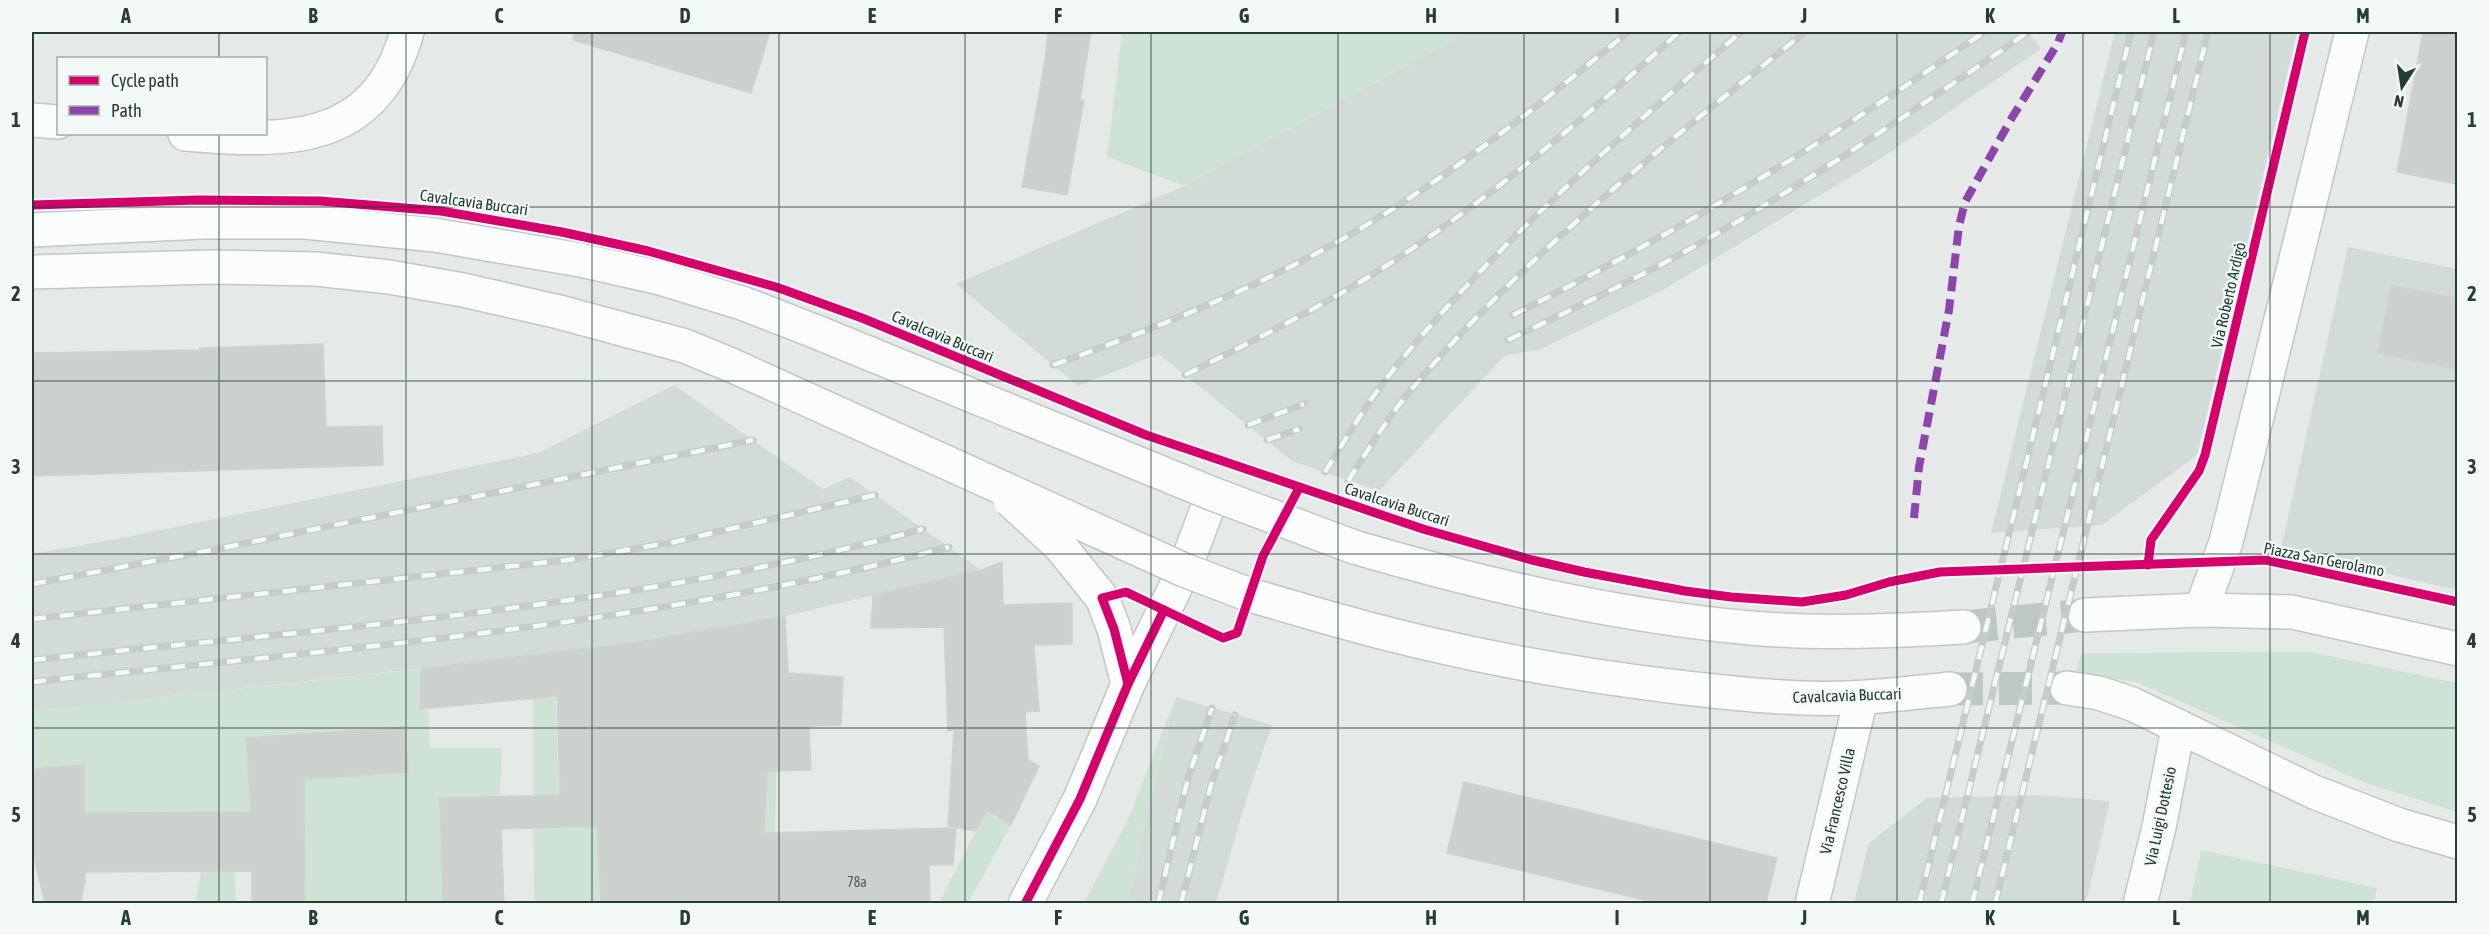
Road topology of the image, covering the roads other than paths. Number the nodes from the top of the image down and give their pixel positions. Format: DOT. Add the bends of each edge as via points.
graph roads {
  1 [pos="408,32"];
  2 [pos="2352,32"];
  3 [pos="32,120"];
  4 [pos="57,122"];
  5 [pos="206,135"];
  6 [pos="32,230"];
  7 [pos="32,272"];
  8 [pos="983,478"];
  9 [pos="1213,494"];
  10 [pos="1184,570"];
  11 [pos="2201,610"];
  12 [pos="2085,615"];
  13 [pos="1964,627"];
  14 [pos="2457,649"];
  15 [pos="1128,684"];
  16 [pos="2067,688"];
  17 [pos="1950,689"];
  18 [pos="1861,698"];
  19 [pos="2178,729"];
  20 [pos="2457,842"];
  21 [pos="1025,903"];
  22 [pos="1812,903"];
  23 [pos="2140,903"];
  1 -- 5 [label="street" via="384,84 343,119 308,133 270,138"];
  2 -- 11 [label="street" via="2226,542"];
  3 -- 4 [label="street"];
  6 -- 9 [label="street, bridge" via="305,222 435,235 660,278 742,303 819,333"];
  7 -- 8 [label="street, Cavalcavia Buccari, bridge" via="316,269 463,290 685,346"];
  8 -- 10 [label="street, Cavalcavia Buccari, bridge"];
  8 -- 15 [label="street, Cavalcavia Buccari, bridge" via="1060,546 1102,598"];
  9 -- 10 [label="street"];
  9 -- 13 [label="street, bridge" via="1354,547 1516,590 1608,609 1688,622 1819,631"];
  10 -- 15 [label="street"];
  10 -- 18 [label="street, Cavalcavia Buccari, bridge" via="1322,616 1437,646 1562,671 1738,694"];
  11 -- 12 [label="street"];
  11 -- 14 [label="street" via="2292,612"];
  15 -- 21 [label="street" via="1080,799"];
  16 -- 19 [label="street" via="2132,704"];
  17 -- 18 [label="street, Cavalcavia Buccari"];
  18 -- 22 [label="street, Via Francesco Villa"];
  19 -- 20 [label="street" via="2314,792 2398,825"];
  19 -- 23 [label="street, Via Luigi Dottesio"];
}
